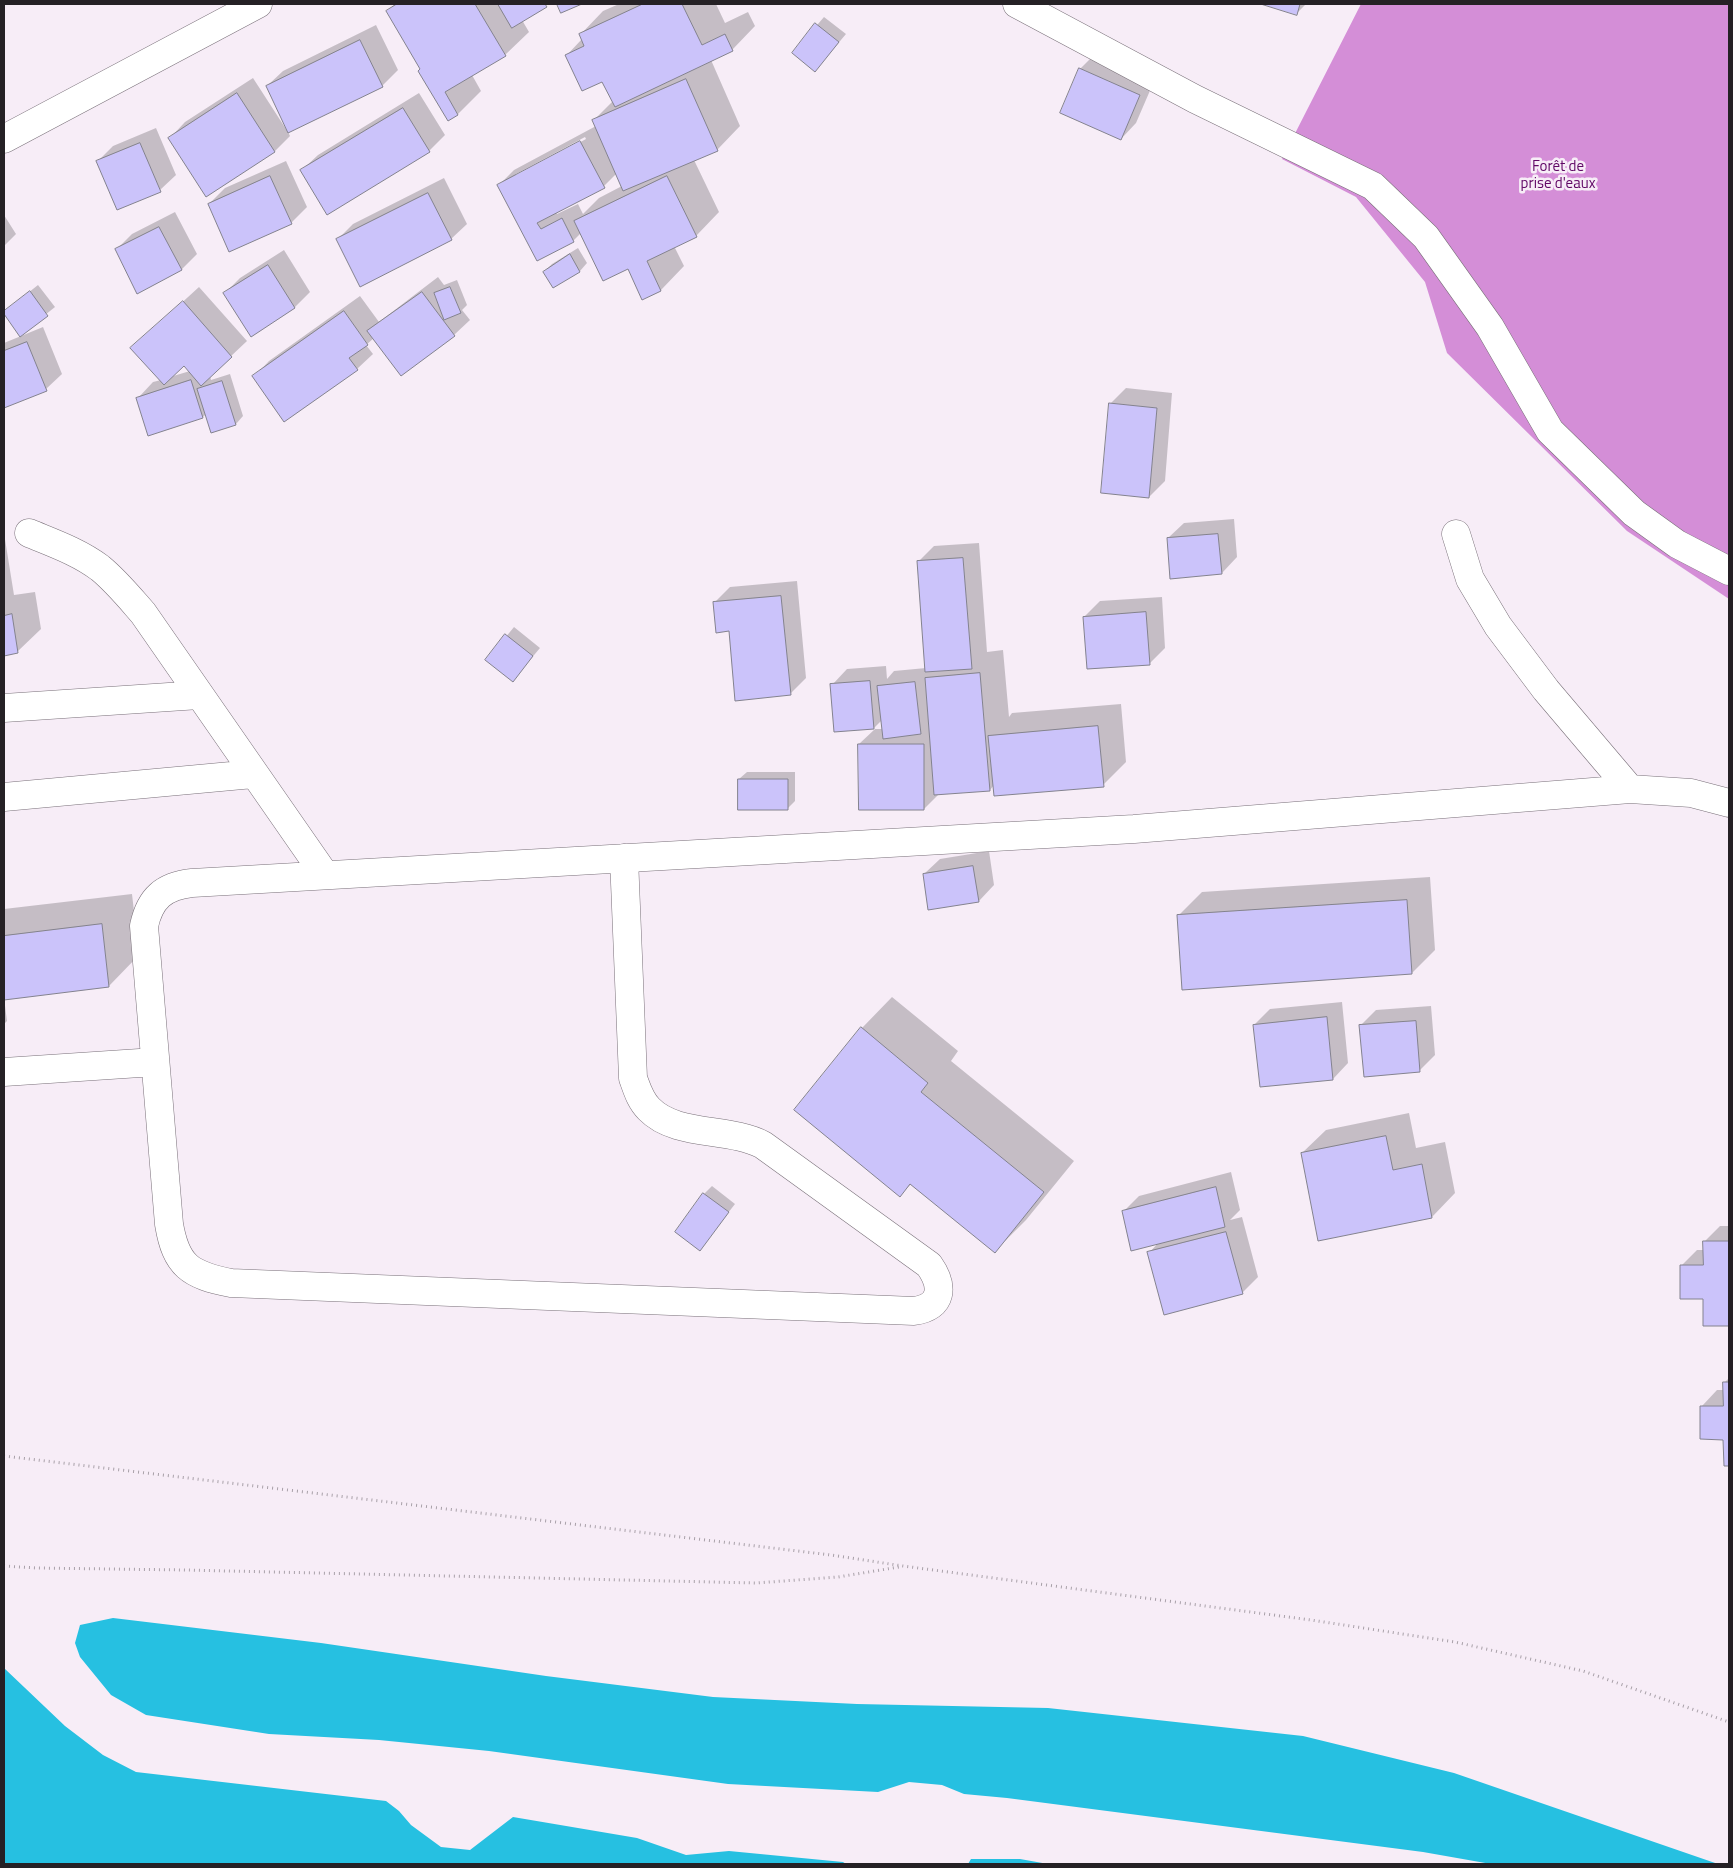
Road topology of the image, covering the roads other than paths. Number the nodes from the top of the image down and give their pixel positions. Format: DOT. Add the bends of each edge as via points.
graph roads {
  1 [pos="258,4"];
  2 [pos="1016,4"];
  3 [pos="4,139"];
  4 [pos="29,533"];
  5 [pos="1456,534"];
  6 [pos="1729,571"];
  7 [pos="199,695"];
  8 [pos="4,708"];
  9 [pos="253,774"];
  10 [pos="1630,789"];
  11 [pos="4,797"];
  12 [pos="1729,803"];
  13 [pos="624,858"];
  14 [pos="325,876"];
  15 [pos="155,1062"];
  16 [pos="4,1072"];
  1 -- 3 [label="street"];
  2 -- 6 [label="street" via="1195,99 1373,186 1426,237 1490,327 1550,431 1634,513 1677,544"];
  4 -- 7 [label="street" via="76,553 99,567 120,586 143,613"];
  5 -- 10 [label="street" via="1470,579 1498,626 1546,690"];
  7 -- 8 [label="street"];
  7 -- 9 [label="street"];
  9 -- 11 [label="street"];
  9 -- 14 [label="street"];
  10 -- 12 [label="street" via="1691,793"];
  10 -- 13 [label="street" via="1134,829"];
  13 -- 14 [label="street"];
  13 -- 15 [label="street" via="633,1078 638,1094 662,1119 678,1125 739,1135 763,1145 929,1265 938,1282 938,1297 934,1303 914,1311 231,1284 212,1280 186,1265 172,1245"];
  14 -- 15 [label="street" via="178,885 154,900 144,926"];
  15 -- 16 [label="street"];
}
